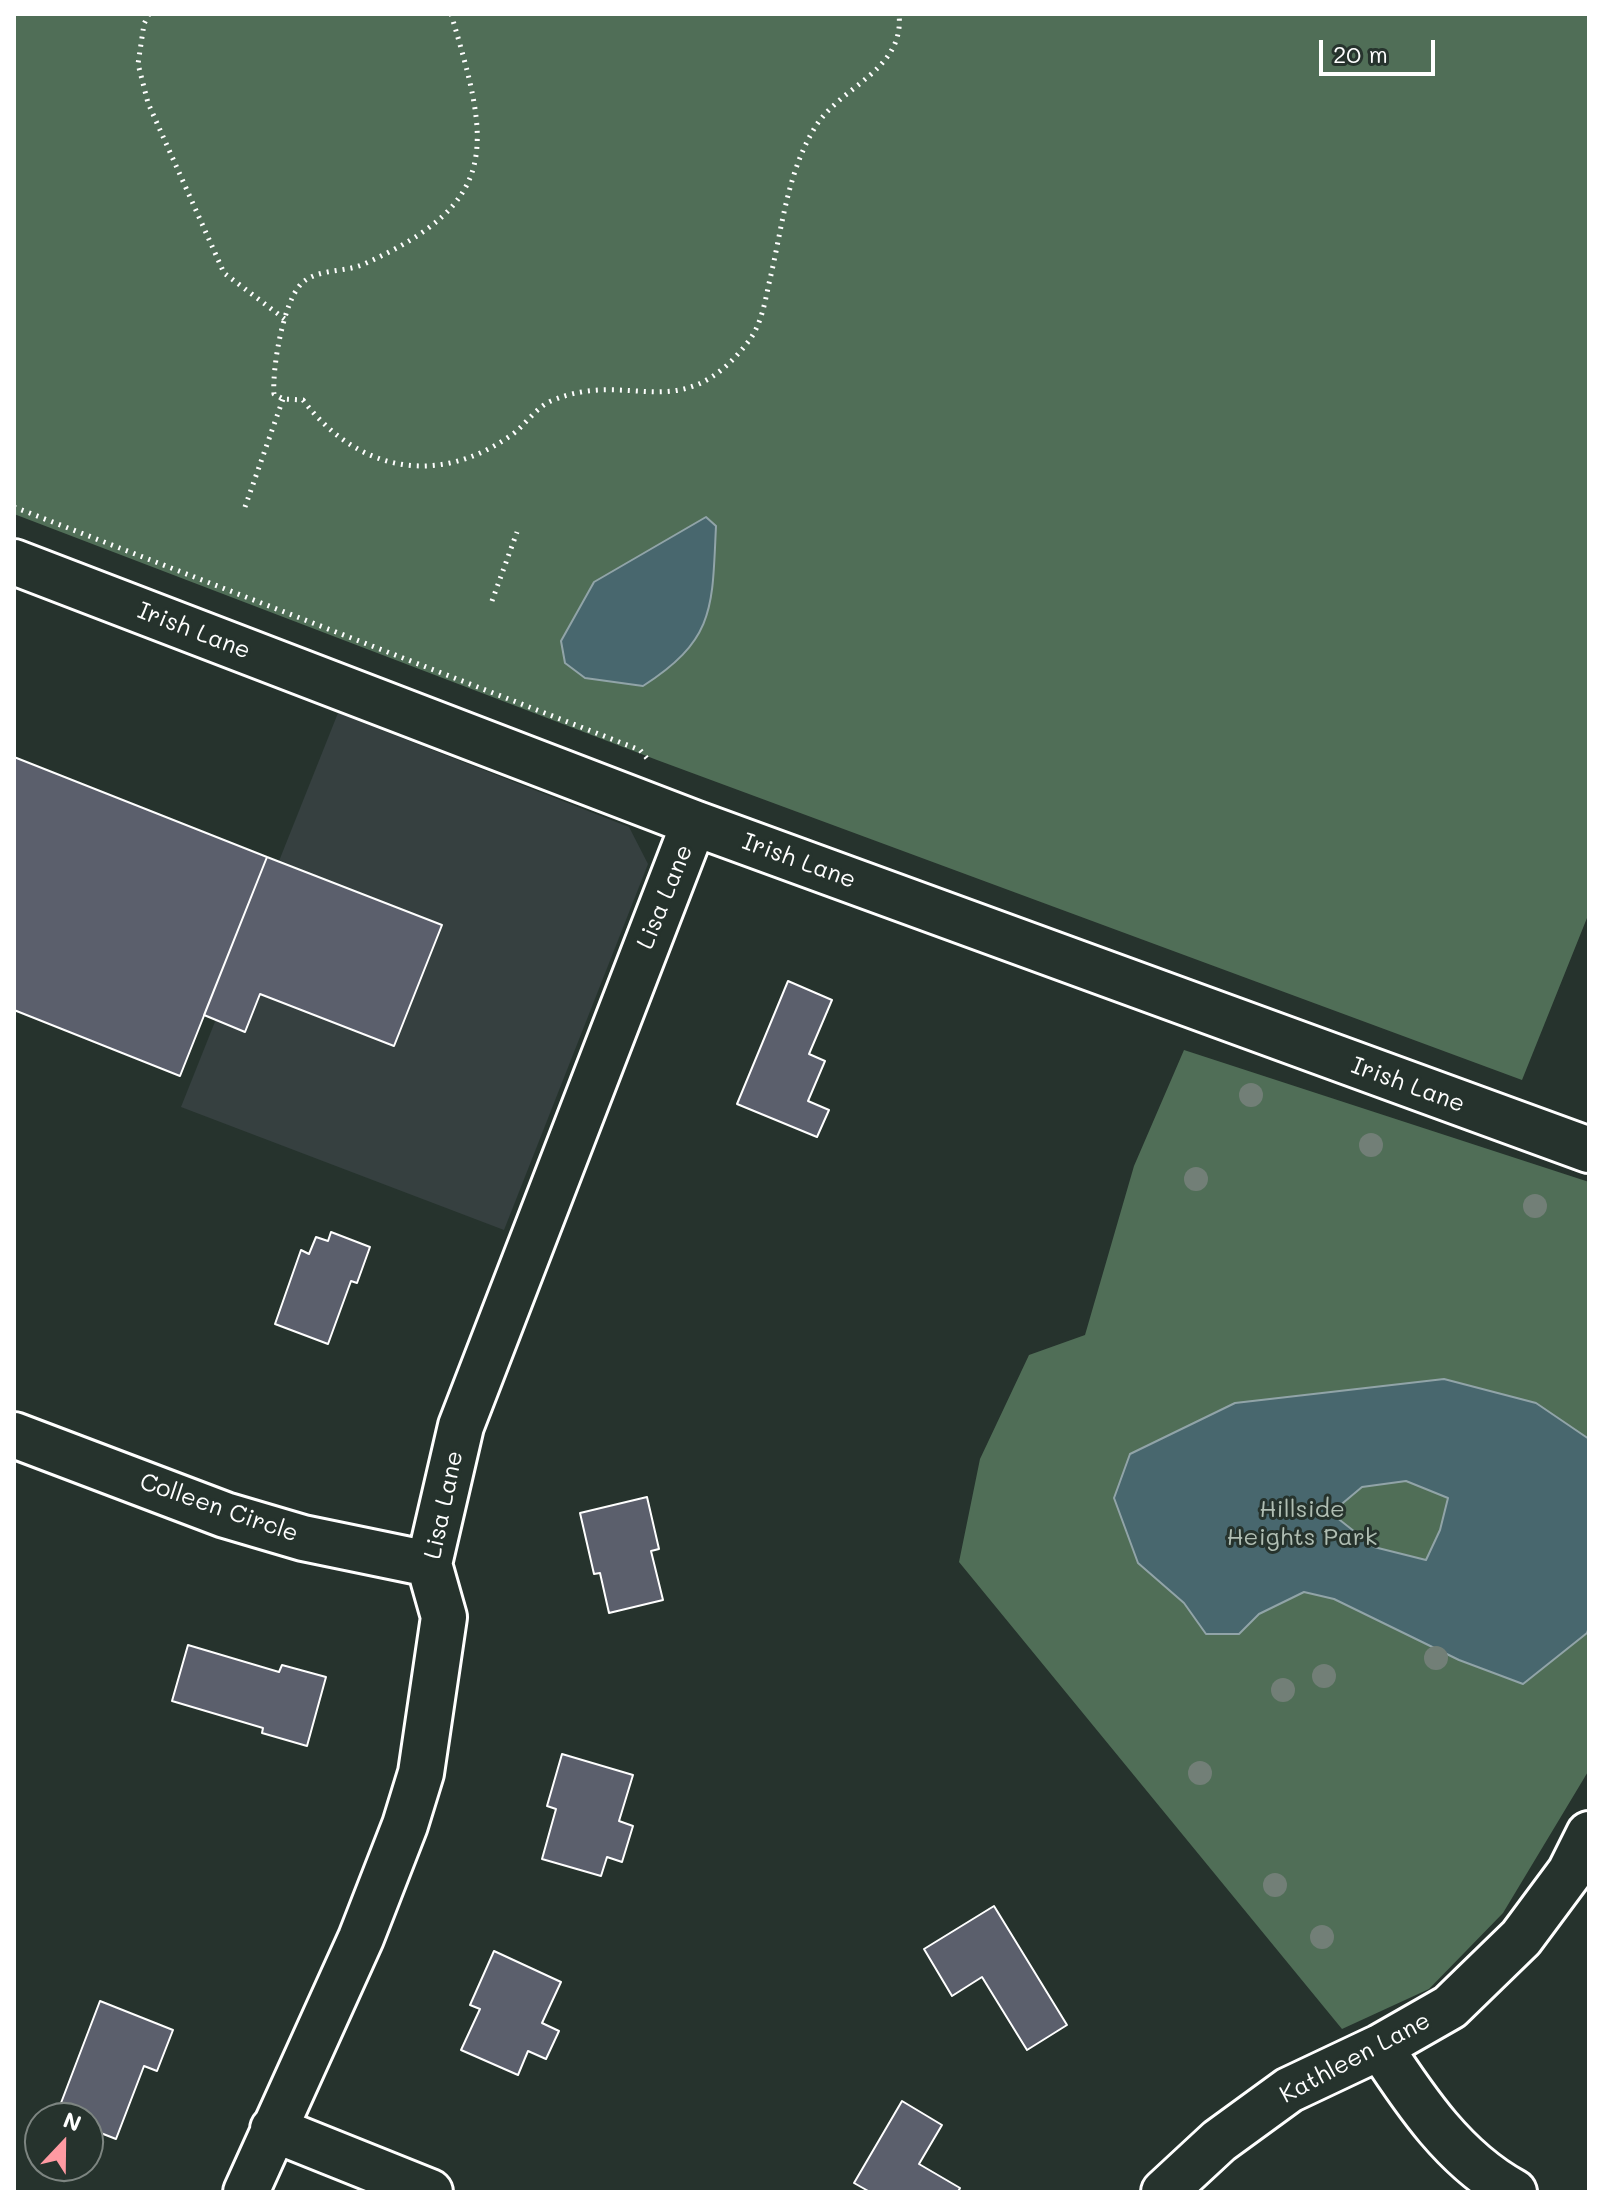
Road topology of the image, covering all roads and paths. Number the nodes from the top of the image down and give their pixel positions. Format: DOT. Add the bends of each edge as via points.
graph roads {
  1 [pos="149,14"];
  2 [pos="451,14"];
  3 [pos="899,14"];
  4 [pos="286,320"];
  5 [pos="283,399"];
  6 [pos="14,507"];
  7 [pos="245,507"];
  8 [pos="517,532"];
  9 [pos="14,562"];
  10 [pos="492,601"];
  11 [pos="639,802"];
  12 [pos="694,823"];
  13 [pos="1589,1150"];
  14 [pos="14,1435"];
  15 [pos="429,1564"];
  16 [pos="1589,1834"];
  17 [pos="1380,2047"];
  18 [pos="273,2129"];
  19 [pos="246,2192"];
  20 [pos="430,2192"];
  21 [pos="1164,2192"];
  22 [pos="1514,2192"];
  1 -- 4 [label="path" via="138,64 148,103 217,258 224,273"];
  2 -- 4 [label="path" via="478,116 479,148 471,182 448,215 421,234 356,268 316,274 302,283"];
  3 -- 5 [label="path" via="899,40 886,62 816,125 809,138 793,176 763,313 751,338 719,374 673,394 598,391 549,401 510,436 474,456 439,465 370,458 317,418 303,400"];
  4 -- 5 [label="path" via="273,376 274,394"];
  5 -- 7 [label="path"];
  6 -- 11 [label="path" via="640,750 651,765"];
  8 -- 10 [label="path"];
  9 -- 11 [label="street, Irish Lane"];
  11 -- 12 [label="street, Irish Lane"];
  12 -- 13 [label="street, Irish Lane"];
  12 -- 15 [label="street, Lisa Lane" via="461,1426"];
  14 -- 15 [label="street, Colleen Circle" via="225,1515 303,1538"];
  15 -- 18 [label="street, Lisa Lane" via="444,1617 421,1773 361,1938"];
  16 -- 17 [label="street, Kathleen Lane" via="1570,1872 1521,1938 1450,2007"];
  17 -- 21 [label="street, Kathleen Lane" via="1289,2090 1219,2141"];
  17 -- 22 [label="street" via="1447,2138 1492,2180"];
  18 -- 19 [label="street, Lisa Lane"];
  18 -- 20 [label="street"];
}
